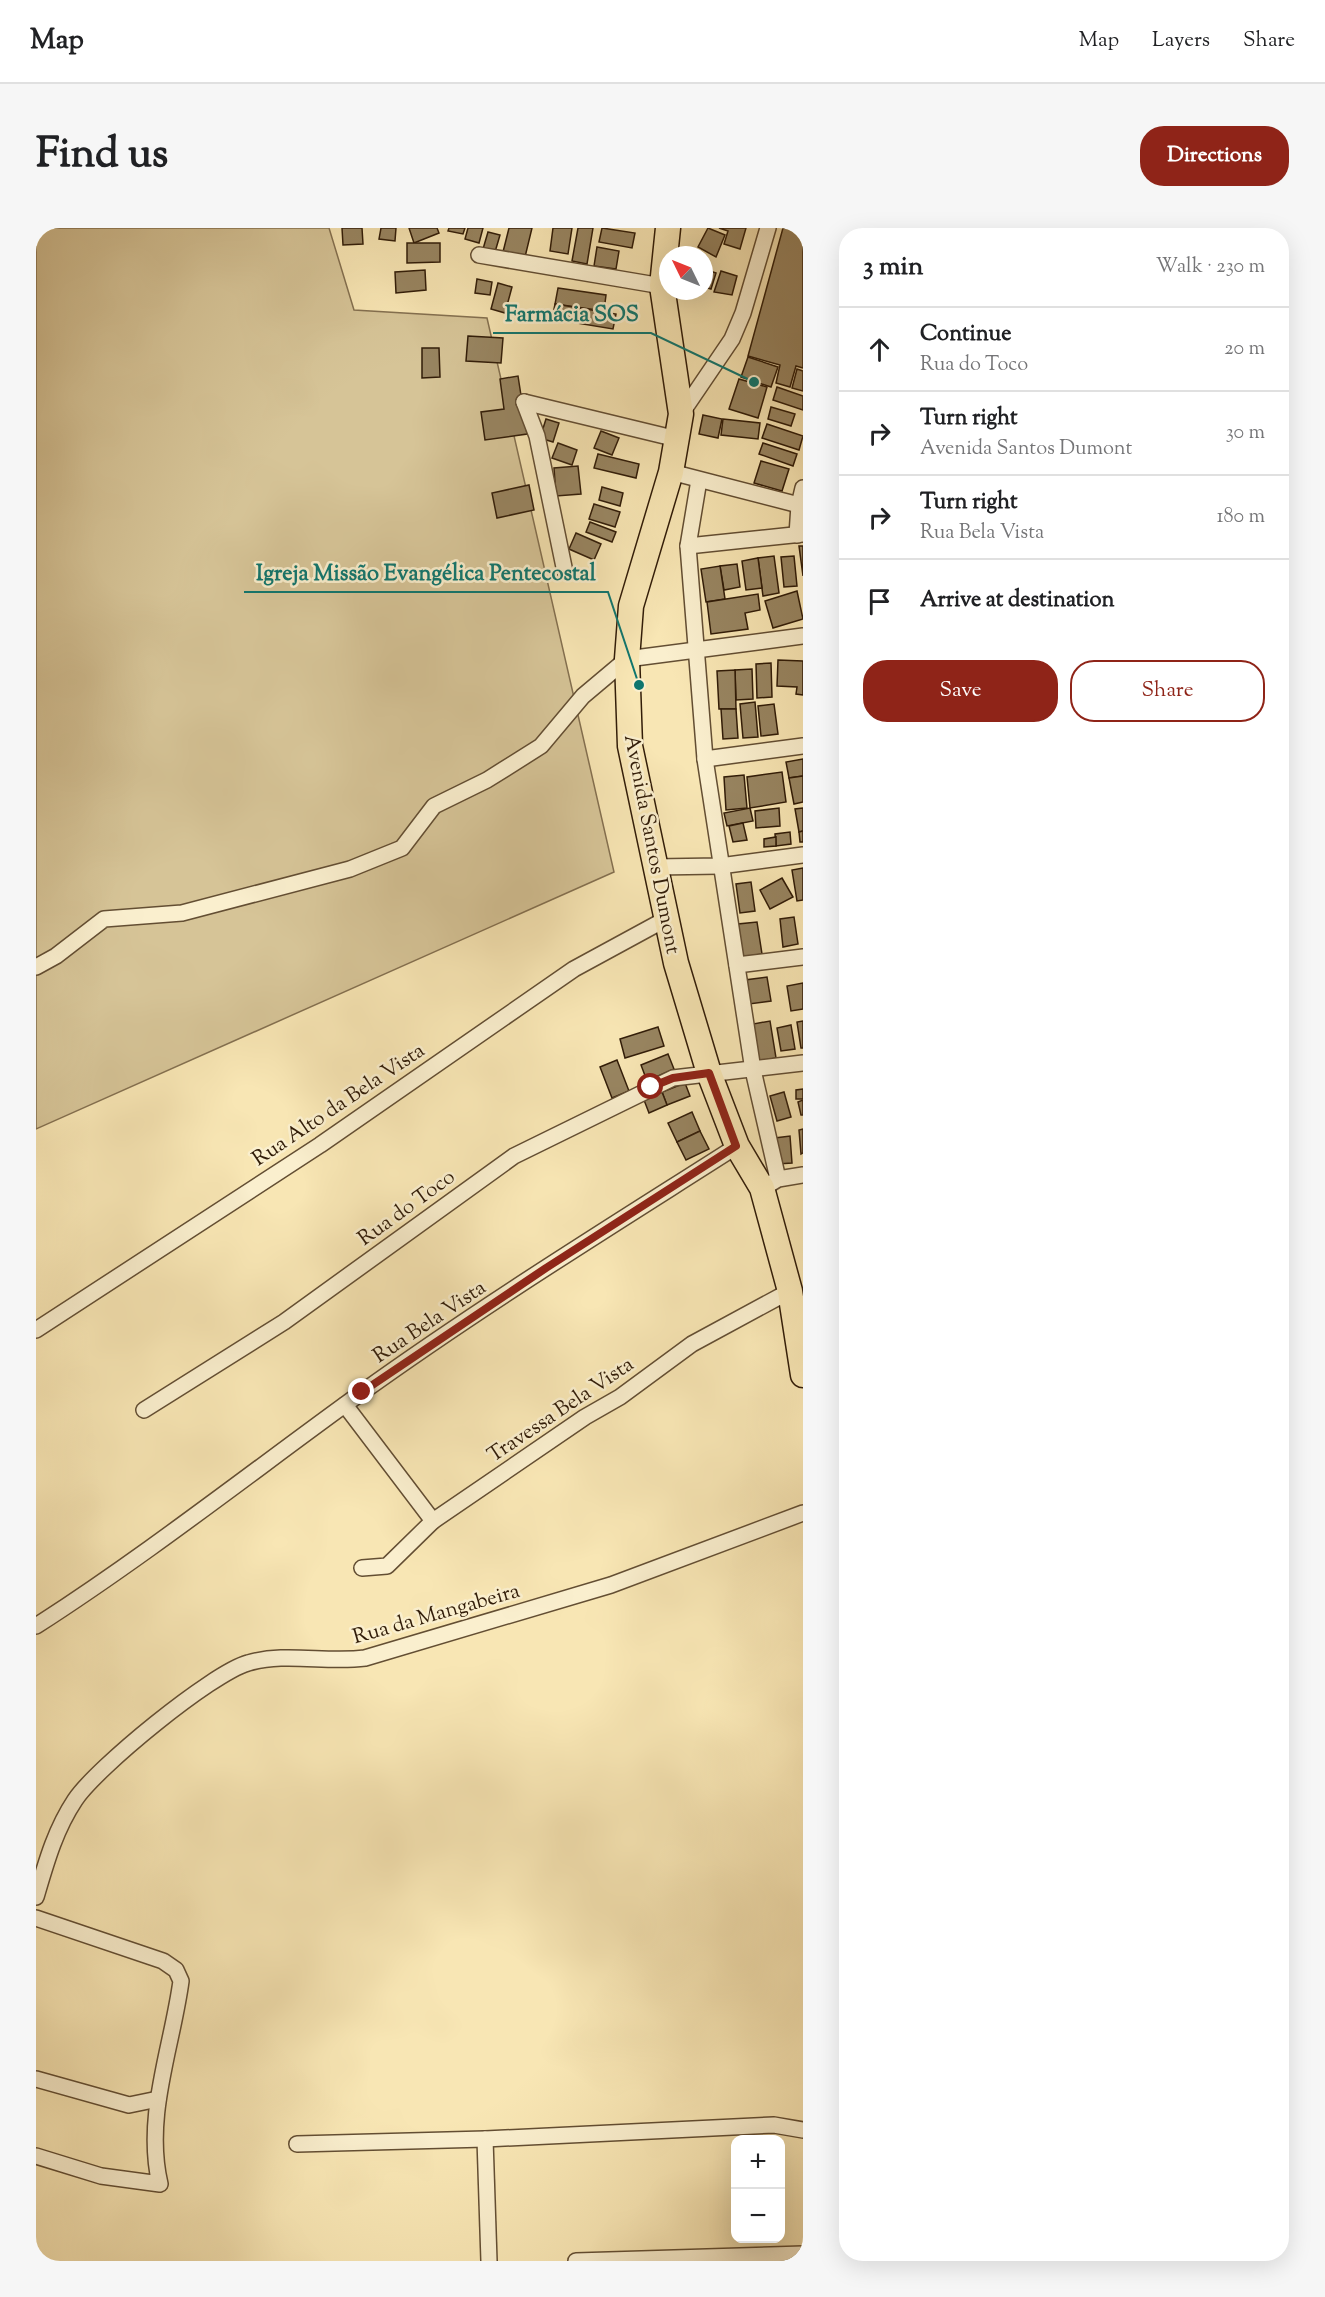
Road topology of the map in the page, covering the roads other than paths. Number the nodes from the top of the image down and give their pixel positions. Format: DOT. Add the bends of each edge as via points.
graph roads {
  1 [pos="668,228"];
  2 [pos="768,228"];
  3 [pos="666,246"];
  4 [pos="479,255"];
  5 [pos="659,285"];
  6 [pos="664,300"];
  7 [pos="681,414"];
  8 [pos="677,439"];
  9 [pos="671,472"];
  10 [pos="699,480"];
  11 [pos="803,488"];
  12 [pos="799,505"];
  13 [pos="800,534"];
  14 [pos="688,546"];
  15 [pos="565,572"];
  16 [pos="803,636"];
  17 [pos="696,649"];
  18 [pos="627,659"];
  19 [pos="803,746"];
  20 [pos="705,759"];
  21 [pos="803,855"];
  22 [pos="720,866"];
  23 [pos="655,867"];
  24 [pos="666,919"];
  25 [pos="803,957"];
  26 [pos="737,965"];
  27 [pos="36,967"];
  28 [pos="803,1063"];
  29 [pos="753,1070"];
  30 [pos="709,1073"];
  31 [pos="736,1146"];
  32 [pos="803,1176"];
  33 [pos="770,1183"];
  34 [pos="790,1291"];
  35 [pos="36,1330"];
  36 [pos="800,1333"];
  37 [pos="803,1375"];
  38 [pos="345,1405"];
  39 [pos="144,1410"];
  40 [pos="803,1513"];
  41 [pos="433,1521"];
  42 [pos="362,1568"];
  43 [pos="36,1626"];
  44 [pos="36,1897"];
  45 [pos="36,1918"];
  46 [pos="36,2079"];
  47 [pos="158,2099"];
  48 [pos="803,2130"];
  49 [pos="485,2139"];
  50 [pos="297,2144"];
  51 [pos="36,2156"];
  52 [pos="803,2253"];
  53 [pos="489,2261"];
  54 [pos="576,2261"];
  1 -- 3 [label="main road, Avenida Santos Dumont"];
  2 -- 7 [label="street" via="732,339"];
  4 -- 5 [label="street"];
  6 -- 7 [label="main road, Avenida Santos Dumont"];
  7 -- 8 [label="main road, Avenida Santos Dumont"];
  8 -- 9 [label="main road, Avenida Santos Dumont"];
  8 -- 15 [label="street" via="524,402 537,436"];
  9 -- 10 [label="street"];
  9 -- 18 [label="main road, Avenida Santos Dumont" via="631,606"];
  10 -- 12 [label="street"];
  10 -- 14 [label="street"];
  11 -- 12 [label="street"];
  12 -- 13 [label="street"];
  13 -- 14 [label="street"];
  14 -- 17 [label="street"];
  16 -- 17 [label="street"];
  17 -- 18 [label="street"];
  17 -- 20 [label="street"];
  18 -- 23 [label="main road, Avenida Santos Dumont" via="630,746"];
  18 -- 27 [label="street" via="583,696 541,746 487,780 434,806 402,848 350,869 182,913 104,919"];
  19 -- 20 [label="street"];
  20 -- 22 [label="street"];
  21 -- 22 [label="street"];
  22 -- 23 [label="street"];
  22 -- 26 [label="street"];
  23 -- 24 [label="main road, Avenida Santos Dumont"];
  24 -- 30 [label="main road, Avenida Santos Dumont"];
  24 -- 35 [label="street, Rua Alto da Bela Vista" via="574,969 320,1144"];
  25 -- 26 [label="street"];
  26 -- 29 [label="street"];
  28 -- 29 [label="street, Rua do Toco"];
  29 -- 30 [label="street, Rua do Toco"];
  29 -- 33 [label="street"];
  30 -- 31 [label="main road, Avenida Santos Dumont"];
  30 -- 39 [label="street, Rua do Toco" via="681,1076 651,1087 495,1167 284,1322"];
  31 -- 33 [label="main road, Avenida Santos Dumont"];
  31 -- 38 [label="street, Rua Bela Vista" via="546,1268"];
  32 -- 33 [label="street"];
  33 -- 34 [label="main road, Avenida Santos Dumont"];
  34 -- 36 [label="main road, Avenida Santos Dumont"];
  34 -- 41 [label="street, Travessa Bela Vista" via="692,1344 620,1397"];
  36 -- 37 [label="main road, Avenida Santos Dumont"];
  38 -- 41 [label="street"];
  38 -- 43 [label="street, Rua Bela Vista" via="228,1493"];
  40 -- 44 [label="street, Rua da Mangabeira" via="611,1585 365,1658 338,1662 278,1658 230,1669 89,1781 51,1844"];
  41 -- 42 [label="street, Travessa Bela Vista" via="387,1566"];
  45 -- 47 [label="street" via="152,1956 180,1975 173,2033"];
  46 -- 47 [label="street" via="129,2105"];
  47 -- 51 [label="street" via="154,2150 160,2184 101,2176"];
  48 -- 49 [label="street" via="774,2125"];
  49 -- 50 [label="street"];
  49 -- 53 [label="street"];
  52 -- 54 [label="street"];
}
